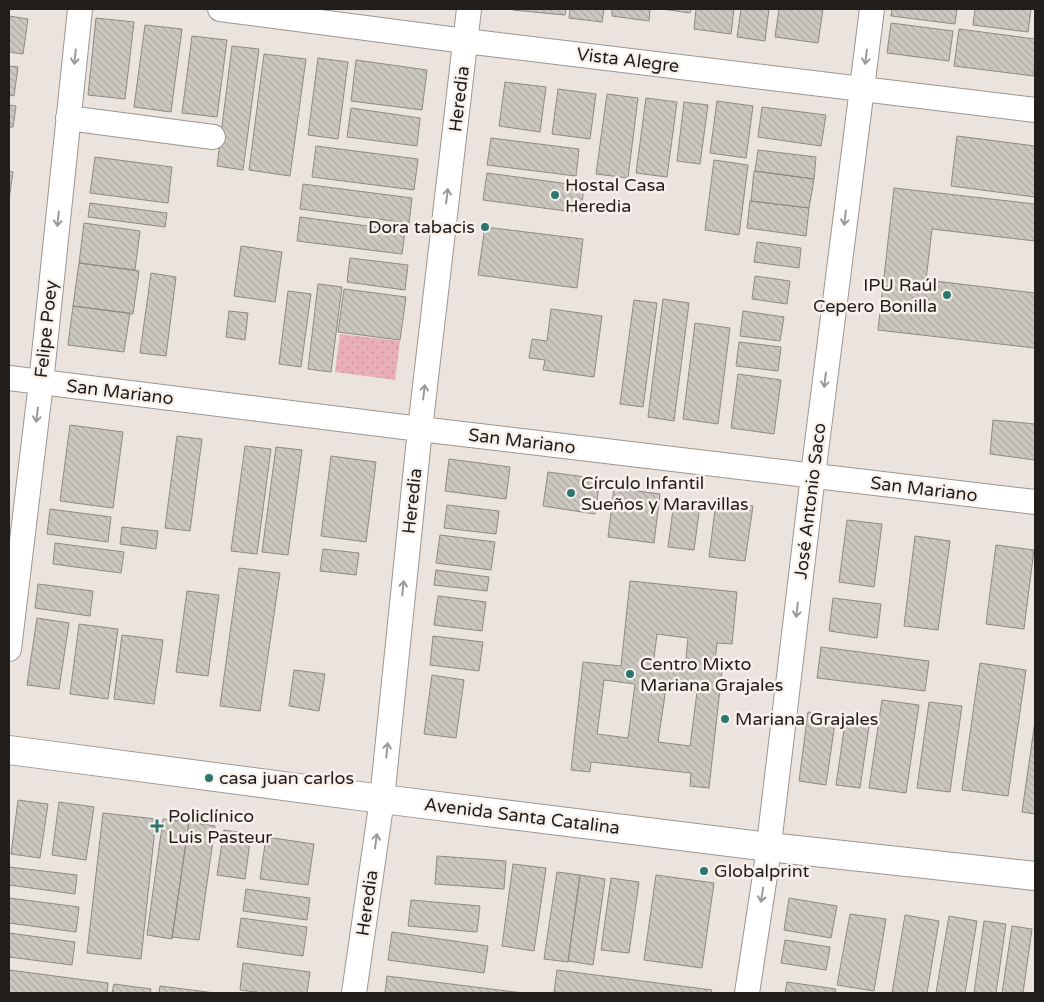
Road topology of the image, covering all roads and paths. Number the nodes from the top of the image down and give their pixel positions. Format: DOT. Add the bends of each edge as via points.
graph roads {
  1 [pos="80,9"];
  2 [pos="220,9"];
  3 [pos="469,9"];
  4 [pos="872,9"];
  5 [pos="465,41"];
  6 [pos="862,88"];
  7 [pos="1035,110"];
  8 [pos="68,118"];
  9 [pos="213,137"];
  10 [pos="9,378"];
  11 [pos="41,383"];
  12 [pos="420,429"];
  13 [pos="813,475"];
  14 [pos="1035,502"];
  15 [pos="9,649"];
  16 [pos="9,750"];
  17 [pos="382,799"];
  18 [pos="769,847"];
  19 [pos="1035,876"];
  20 [pos="354,993"];
  21 [pos="747,993"];
  1 -- 8 [label="street, Felipe Poey, one-way"];
  2 -- 5 [label="street, Vista Alegre"];
  3 -- 5 [label="street, Heredia"];
  4 -- 6 [label="street, José Antonio Saco, one-way"];
  5 -- 6 [label="street, Vista Alegre"];
  12 -- 5 [label="street, Heredia, one-way"];
  6 -- 7 [label="street, Vista Alegre"];
  6 -- 13 [label="street, José Antonio Saco, one-way"];
  8 -- 9 [label="street"];
  8 -- 11 [label="street, Felipe Poey, one-way"];
  10 -- 11 [label="street, San Mariano"];
  11 -- 12 [label="street, San Mariano"];
  11 -- 15 [label="street, Felipe Poey, one-way"];
  12 -- 13 [label="street, San Mariano"];
  17 -- 12 [label="street, Heredia, one-way"];
  13 -- 14 [label="street, San Mariano"];
  13 -- 18 [label="street, José Antonio Saco, one-way"];
  16 -- 17 [label="main road, Avenida Santa Catalina"];
  17 -- 18 [label="main road, Avenida Santa Catalina"];
  20 -- 17 [label="street, Heredia, one-way"];
  18 -- 19 [label="main road, Avenida Santa Catalina"];
  18 -- 21 [label="street, José Antonio Saco, one-way"];
}
